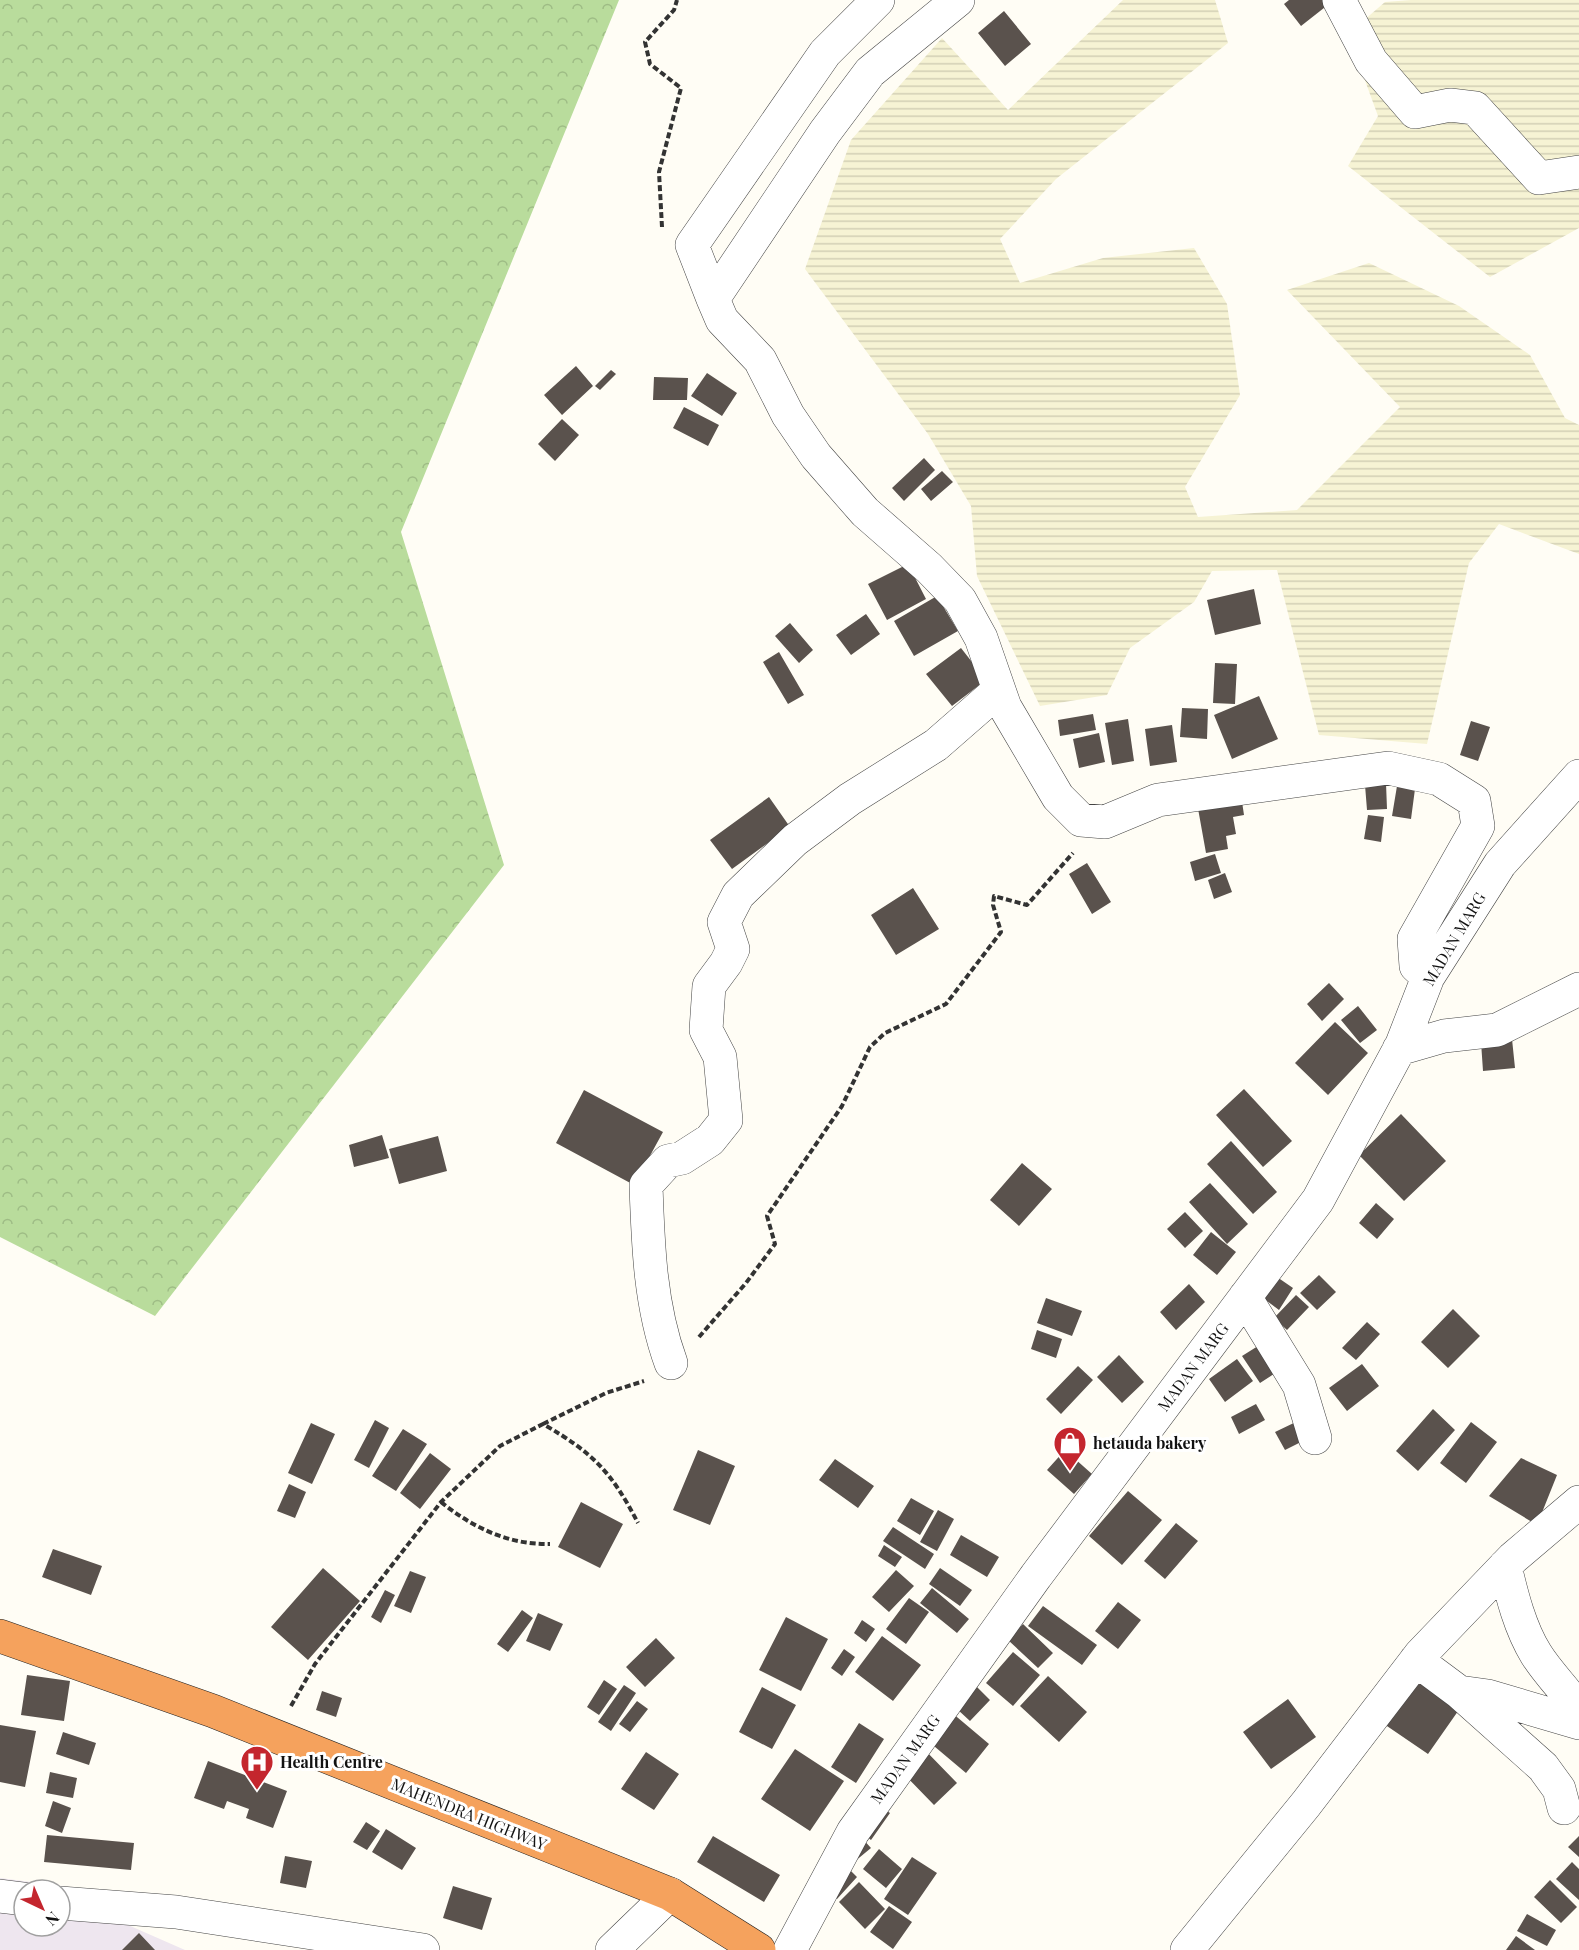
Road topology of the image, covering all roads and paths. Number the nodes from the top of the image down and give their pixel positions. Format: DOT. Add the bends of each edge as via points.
graph roads {
  1 [pos="677,0"];
  2 [pos="878,0"];
  3 [pos="958,0"];
  4 [pos="1339,0"];
  5 [pos="1579,172"];
  6 [pos="692,245"];
  7 [pos="713,299"];
  8 [pos="999,690"];
  9 [pos="1579,776"];
  10 [pos="1090,821"];
  11 [pos="1428,977"];
  12 [pos="1579,989"];
  13 [pos="1399,1049"];
  14 [pos="1245,1297"];
  15 [pos="671,1363"];
  16 [pos="543,1424"];
  17 [pos="1315,1438"];
  18 [pos="441,1502"];
  19 [pos="1576,1510"];
  20 [pos="638,1523"];
  21 [pos="550,1544"];
  22 [pos="1504,1566"];
  23 [pos="0,1636"];
  24 [pos="1416,1660"];
  25 [pos="1459,1692"];
  26 [pos="1579,1710"];
  27 [pos="1579,1723"];
  28 [pos="274,1736"];
  29 [pos="1564,1808"];
  30 [pos="670,1894"];
  31 [pos="72,1904"];
  32 [pos="423,1950"];
  33 [pos="612,1950"];
  34 [pos="759,1950"];
  35 [pos="790,1950"];
  36 [pos="1187,1950"];
  1 -- 6 [label="path" via="674,9 645,42 650,64 681,88 660,172 661,226 680,254"];
  2 -- 6 [label="street" via="825,53"];
  3 -- 7 [label="street" via="870,72"];
  4 -- 5 [label="street" via="1371,61 1414,112 1450,105 1475,108 1539,178"];
  6 -- 7 [label="street"];
  7 -- 8 [label="street" via="722,320 760,360 788,415 816,456 865,512 960,600 981,638"];
  8 -- 10 [label="street" via="1058,797 1081,820"];
  8 -- 15 [label="street" via="936,745 850,799 795,840 738,895 724,922 733,949 709,986 706,1030 720,1057 726,1120 710,1140 682,1158 668,1161 646,1185 649,1262 660,1333"];
  9 -- 11 [label="street, MADAN MARG" via="1500,864"];
  10 -- 11 [label="street" via="1106,822 1158,800 1389,768 1439,779 1474,801 1478,826 1414,939 1416,966"];
  10 -- 15 [label="path" via="1085,842 1027,905 994,896 1001,933 945,1004 885,1033 870,1047 842,1106 767,1216 775,1244 704,1332"];
  11 -- 13 [label="street, MADAN MARG"];
  12 -- 13 [label="street" via="1497,1030 1444,1036"];
  13 -- 14 [label="street, MADAN MARG" via="1318,1200"];
  14 -- 17 [label="street" via="1299,1385"];
  14 -- 35 [label="street, MADAN MARG" via="1036,1576 853,1832"];
  15 -- 16 [label="path" via="656,1377 606,1393"];
  16 -- 18 [label="path" via="500,1446"];
  16 -- 20 [label="path" via="604,1468"];
  18 -- 21 [label="path" via="488,1532 513,1540"];
  18 -- 28 [label="path" via="315,1664"];
  19 -- 22 [label="street"];
  22 -- 24 [label="street"];
  22 -- 26 [label="street" via="1535,1652"];
  23 -- 28 [label="highway, MAHENDRA HIGHWAY"];
  24 -- 25 [label="street"];
  24 -- 36 [label="street"];
  25 -- 27 [label="street" via="1488,1696"];
  25 -- 29 [label="street" via="1543,1767 1559,1789"];
  28 -- 30 [label="highway, MAHENDRA HIGHWAY"];
  30 -- 33 [label="street"];
  30 -- 34 [label="highway, MAHENDRA HIGHWAY"];
  31 -- 32 [label="street" via="176,1912"];
}
